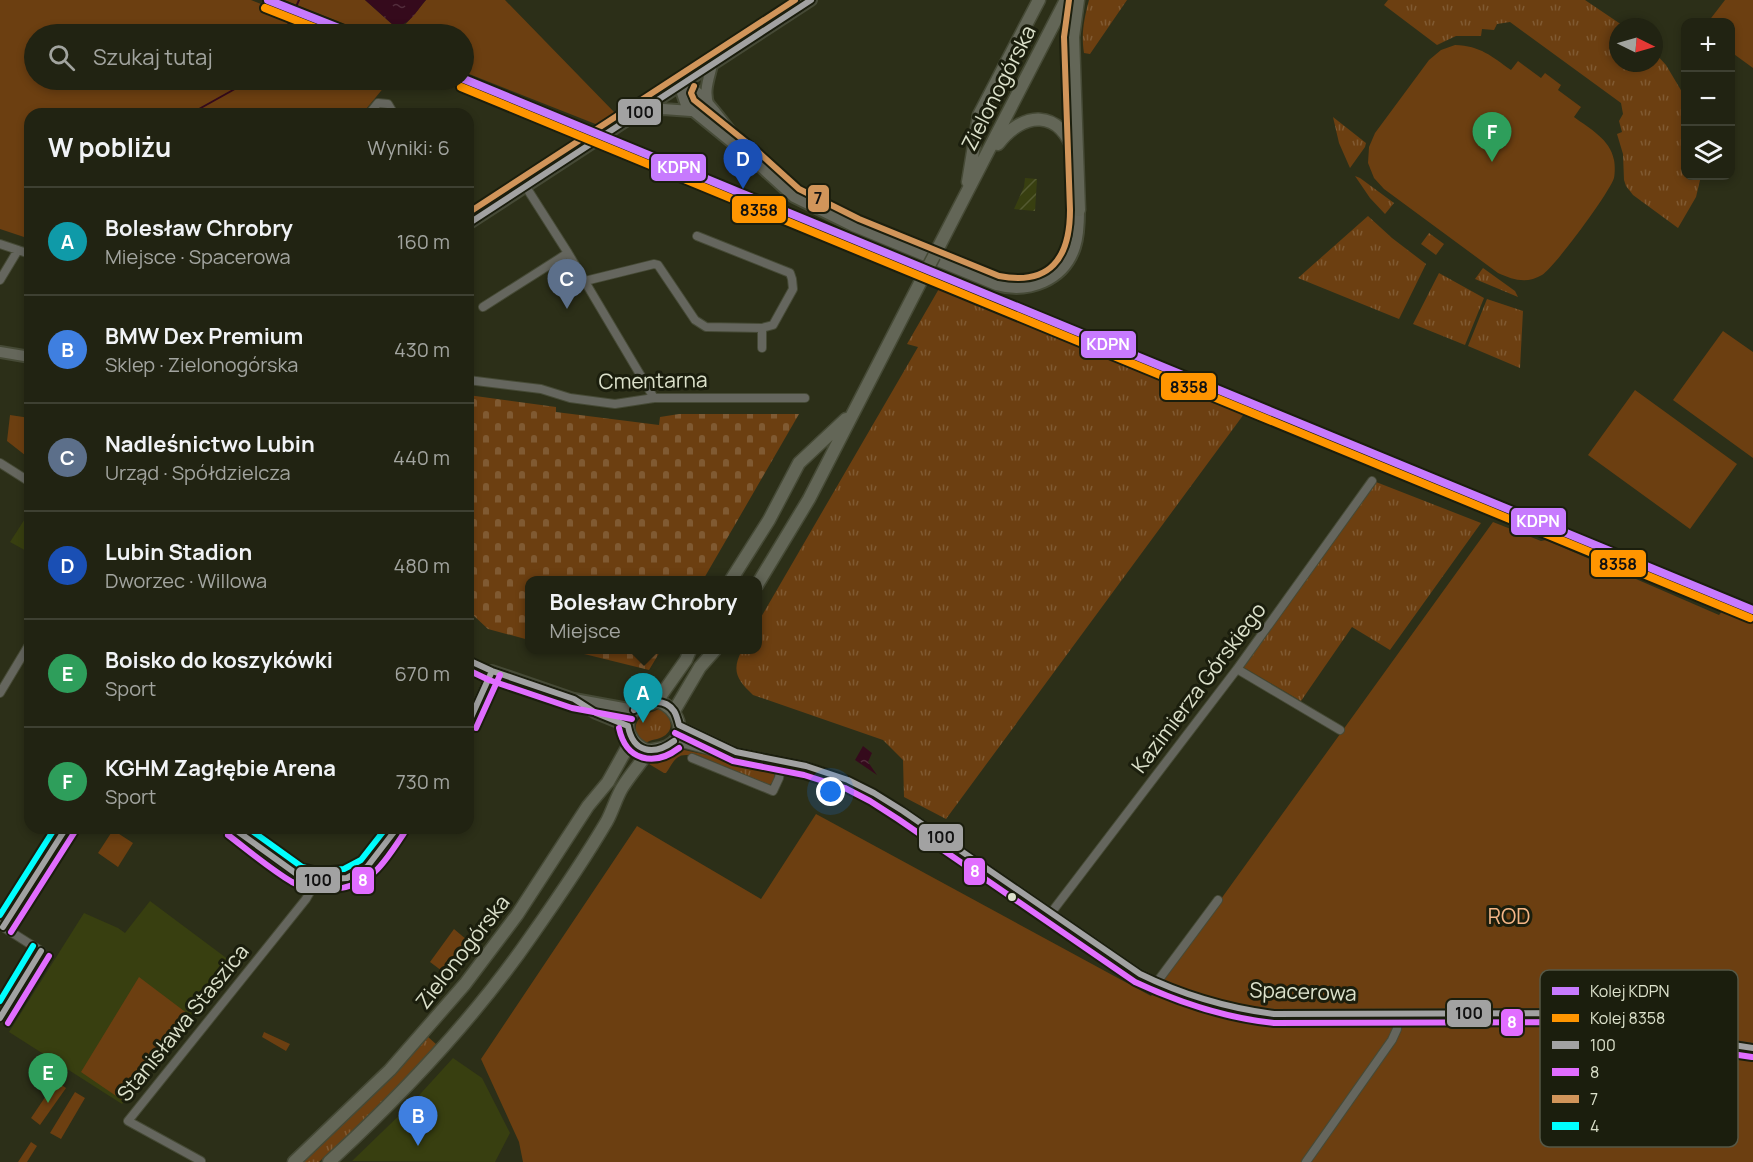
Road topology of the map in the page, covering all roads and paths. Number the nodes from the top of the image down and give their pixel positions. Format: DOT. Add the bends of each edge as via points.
graph roads {
  1 [pos="811,0"];
  2 [pos="1039,0"];
  3 [pos="1066,0"];
  4 [pos="1078,0"];
  5 [pos="712,65"];
  6 [pos="685,83"];
  7 [pos="709,106"];
  8 [pos="374,108"];
  9 [pos="390,108"];
  10 [pos="640,111"];
  11 [pos="691,111"];
  12 [pos="750,157"];
  13 [pos="1077,162"];
  14 [pos="978,172"];
  15 [pos="526,186"];
  16 [pos="966,195"];
  17 [pos="1079,210"];
  18 [pos="474,220"];
  19 [pos="698,236"];
  20 [pos="0,244"];
  21 [pos="18,250"];
  22 [pos="24,252"];
  23 [pos="568,253"];
  24 [pos="0,280"];
  25 [pos="585,281"];
  26 [pos="483,307"];
  27 [pos="762,328"];
  28 [pos="762,348"];
  29 [pos="0,352"];
  30 [pos="24,356"];
  31 [pos="474,381"];
  32 [pos="654,398"];
  33 [pos="805,398"];
  34 [pos="852,414"];
  35 [pos="0,463"];
  36 [pos="24,478"];
  37 [pos="1372,481"];
  38 [pos="734,576"];
  39 [pos="762,577"];
  40 [pos="24,651"];
  41 [pos="688,654"];
  42 [pos="711,654"];
  43 [pos="1237,669"];
  44 [pos="492,671"];
  45 [pos="3,681"];
  46 [pos="0,693"];
  47 [pos="574,699"];
  48 [pos="657,701"];
  49 [pos="634,710"];
  50 [pos="474,711"];
  51 [pos="674,711"];
  52 [pos="679,725"];
  53 [pos="628,726"];
  54 [pos="1340,730"];
  55 [pos="632,740"];
  56 [pos="674,741"];
  57 [pos="649,751"];
  58 [pos="736,752"];
  59 [pos="692,758"];
  60 [pos="782,761"];
  61 [pos="62,834"];
  62 [pos="241,834"];
  63 [pos="392,834"];
  64 [pos="317,880"];
  65 [pos="1218,900"];
  66 [pos="1051,913"];
  67 [pos="2,926"];
  68 [pos="1157,982"];
  69 [pos="1540,1013"];
  70 [pos="1398,1014"];
  71 [pos="0,1018"];
  72 [pos="1738,1046"];
  73 [pos="1753,1048"];
  74 [pos="201,1161"];
  75 [pos="294,1162"];
  76 [pos="329,1162"];
  77 [pos="1305,1162"];
  1 -- 5 [label="street"];
  2 -- 16 [label="main road, Zielonogórska" via="979,115"];
  3 -- 14 [label="main road, Zielonogórska"];
  4 -- 13 [label="main road" via="1073,35"];
  5 -- 6 [label="street"];
  5 -- 7 [label="street" via="706,90"];
  6 -- 7 [label="street"];
  6 -- 10 [label="street"];
  6 -- 11 [label="street" via="682,97"];
  7 -- 12 [label="street"];
  8 -- 9 [label="street" via="378,103"];
  10 -- 11 [label="street"];
  10 -- 15 [label="street"];
  11 -- 12 [label="street"];
  12 -- 17 [label="street" via="804,203 956,270 1007,287 1040,284 1063,268 1076,244"];
  13 -- 14 [label="main road" via="1061,128 1048,121 1033,120 1005,134"];
  13 -- 17 [label="main road"];
  14 -- 16 [label="main road, Zielonogórska"];
  15 -- 18 [label="street"];
  15 -- 23 [label="street"];
  16 -- 34 [label="main road, Zielonogórska, bridge"];
  19 -- 27 [label="street" via="790,273 794,290 774,325"];
  20 -- 21 [label="street"];
  21 -- 22 [label="street"];
  21 -- 24 [label="street"];
  23 -- 25 [label="street"];
  23 -- 26 [label="street"];
  25 -- 27 [label="street" via="658,265 695,320 706,327"];
  25 -- 32 [label="street"];
  27 -- 28 [label="street"];
  29 -- 30 [label="street"];
  31 -- 32 [label="street, Cmentarna" via="615,404"];
  32 -- 33 [label="street, Cmentarna"];
  34 -- 38 [label="main road, Zielonogórska" via="799,463"];
  34 -- 39 [label="main road, Zielonogórska" via="802,511"];
  35 -- 36 [label="street"];
  37 -- 43 [label="street, Kazimierza Górskiego"];
  40 -- 45 [label="street"];
  41 -- 48 [label="main road"];
  42 -- 51 [label="main road"];
  43 -- 54 [label="street"];
  43 -- 66 [label="street, Kazimierza Górskiego"];
  44 -- 47 [label="street"];
  44 -- 50 [label="street"];
  45 -- 46 [label="street"];
  47 -- 49 [label="street"];
  47 -- 53 [label="street"];
  48 -- 49 [label="main road"];
  48 -- 51 [label="main road"];
  49 -- 53 [label="main road"];
  51 -- 52 [label="main road"];
  52 -- 56 [label="main road"];
  52 -- 58 [label="street, Spacerowa"];
  53 -- 55 [label="main road"];
  55 -- 57 [label="main road"];
  55 -- 75 [label="main road, Zielonogórska" via="608,782 511,924 465,984 390,1070"];
  56 -- 57 [label="main road"];
  56 -- 58 [label="street, Spacerowa" via="711,751"];
  57 -- 76 [label="main road, Zielonogórska" via="555,902 488,994 413,1081"];
  58 -- 60 [label="street, Spacerowa"];
  59 -- 60 [label="street" via="773,791"];
  60 -- 66 [label="street, Spacerowa" via="825,772 874,793"];
  61 -- 67 [label="street"];
  62 -- 64 [label="street" via="298,875"];
  63 -- 64 [label="street" via="358,873 340,880"];
  64 -- 74 [label="street, Stanisława Staszica" via="306,899 128,1121"];
  65 -- 68 [label="street"];
  66 -- 68 [label="street, Spacerowa"];
  67 -- 71 [label="street" via="41,951"];
  68 -- 70 [label="street, Spacerowa" via="1216,1004 1251,1011"];
  69 -- 70 [label="street, Spacerowa"];
  70 -- 77 [label="street" via="1392,1040"];
  72 -- 73 [label="street, Spacerowa"];
}
